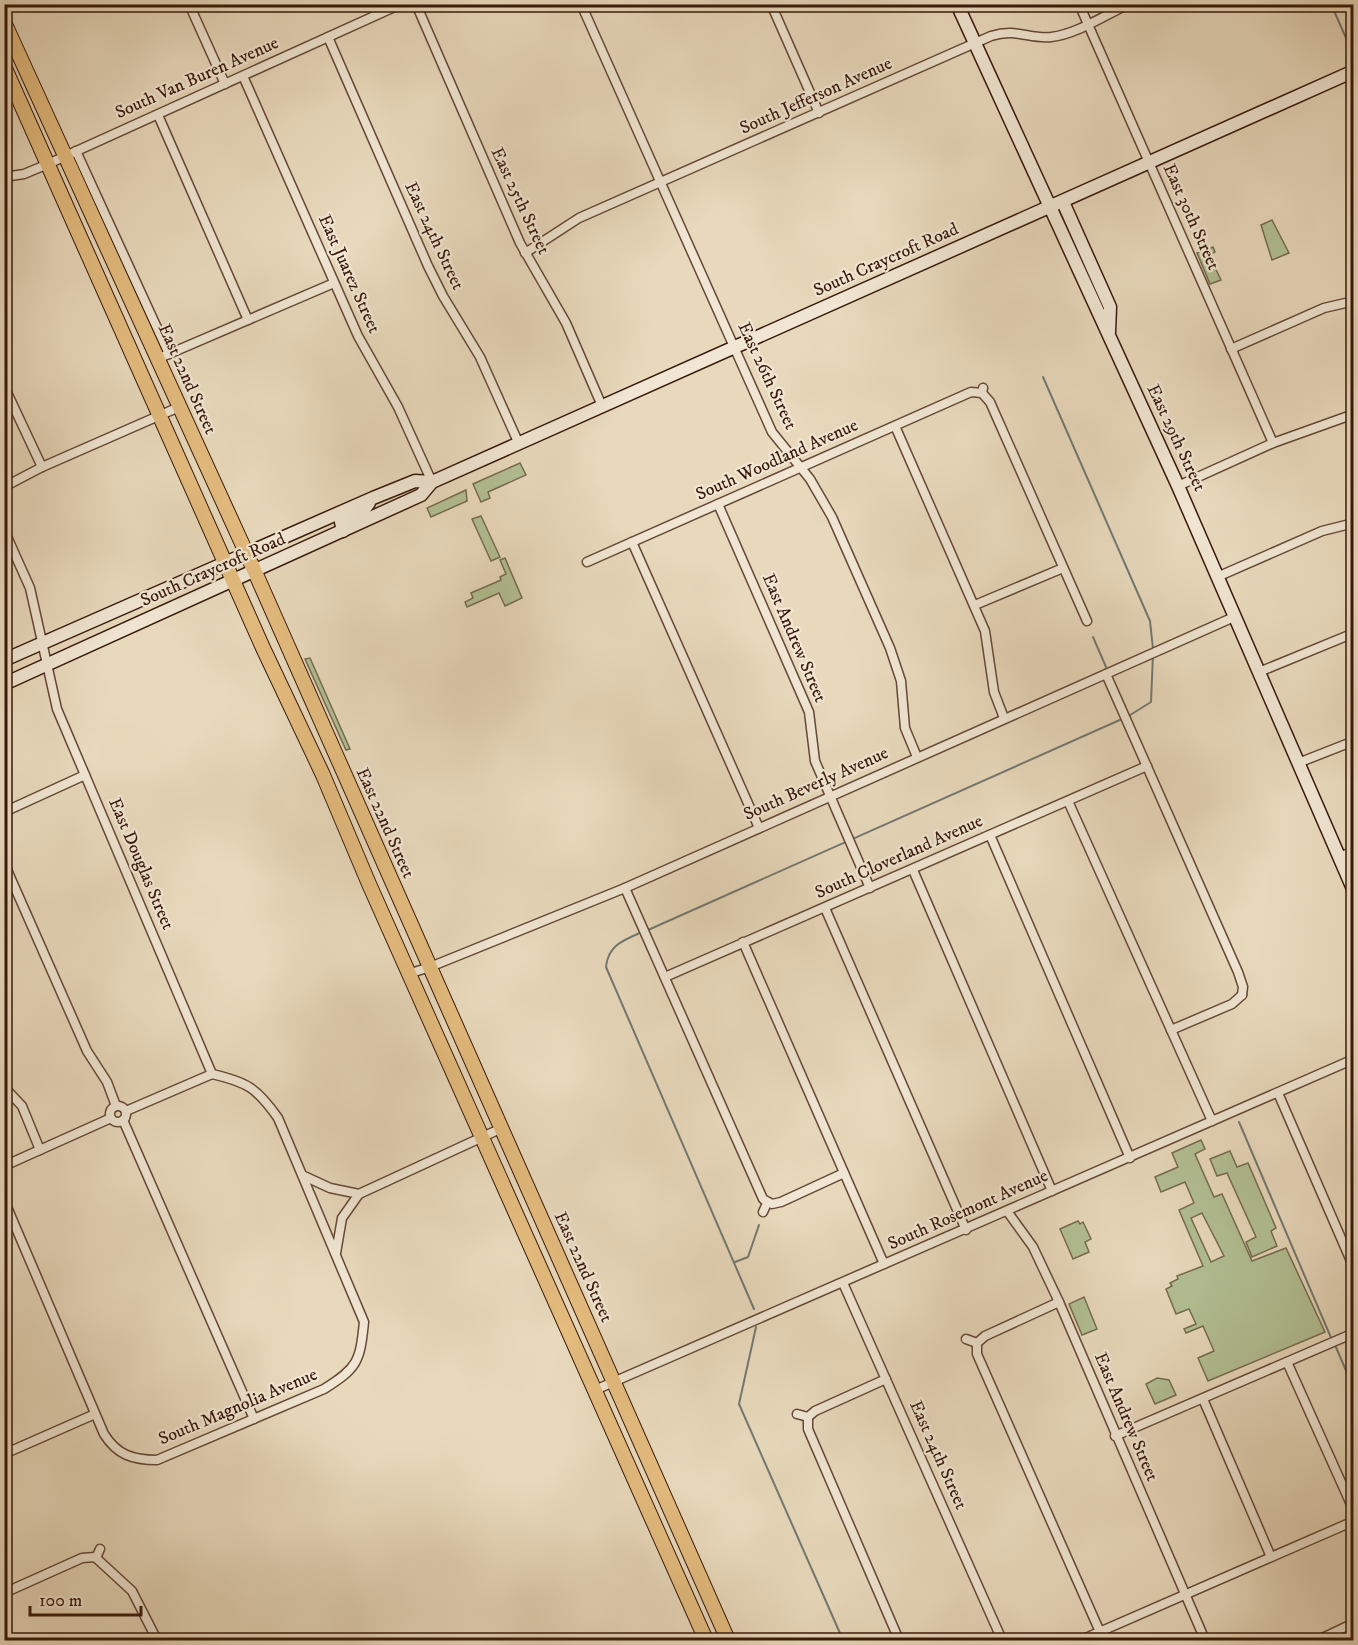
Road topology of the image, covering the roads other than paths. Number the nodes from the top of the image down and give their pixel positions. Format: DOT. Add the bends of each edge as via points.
graph roads {
  1 [pos="189,4"];
  2 [pos="401,4"];
  3 [pos="416,4"];
  4 [pos="581,4"];
  5 [pos="771,4"];
  6 [pos="957,4"];
  7 [pos="1079,4"];
  8 [pos="1129,4"];
  9 [pos="383,8"];
  10 [pos="4,22"];
  11 [pos="1088,23"];
  12 [pos="328,37"];
  13 [pos="974,44"];
  14 [pos="4,66"];
  15 [pos="1353,71"];
  16 [pos="243,76"];
  17 [pos="225,84"];
  18 [pos="819,113"];
  19 [pos="158,115"];
  20 [pos="70,153"];
  21 [pos="1149,163"];
  22 [pos="48,164"];
  23 [pos="4,177"];
  24 [pos="662,182"];
  25 [pos="1063,202"];
  26 [pos="1050,208"];
  27 [pos="525,253"];
  28 [pos="334,283"];
  29 [pos="1353,301"];
  30 [pos="248,320"];
  31 [pos="1109,336"];
  32 [pos="735,346"];
  33 [pos="1232,349"];
  34 [pos="164,357"];
  35 [pos="4,386"];
  36 [pos="602,406"];
  37 [pos="180,407"];
  38 [pos="1353,414"];
  39 [pos="160,416"];
  40 [pos="895,426"];
  41 [pos="1273,442"];
  42 [pos="519,444"];
  43 [pos="42,467"];
  44 [pos="798,467"];
  45 [pos="432,482"];
  46 [pos="1178,486"];
  47 [pos="4,487"];
  48 [pos="373,498"];
  49 [pos="718,504"];
  50 [pos="1353,523"];
  51 [pos="4,530"];
  52 [pos="343,531"];
  53 [pos="632,542"];
  54 [pos="246,552"];
  55 [pos="225,561"];
  56 [pos="587,562"];
  57 [pos="1063,568"];
  58 [pos="255,572"];
  59 [pos="1217,577"];
  60 [pos="233,581"];
  61 [pos="975,605"];
  62 [pos="1234,616"];
  63 [pos="1087,621"];
  64 [pos="1353,633"];
  65 [pos="43,641"];
  66 [pos="4,660"];
  67 [pos="47,665"];
  68 [pos="1259,672"];
  69 [pos="1106,674"];
  70 [pos="4,684"];
  71 [pos="1004,718"];
  72 [pos="1353,741"];
  73 [pos="917,758"];
  74 [pos="1298,764"];
  75 [pos="1147,766"];
  76 [pos="85,775"];
  77 [pos="830,796"];
  78 [pos="1068,801"];
  79 [pos="4,812"];
  80 [pos="759,828"];
  81 [pos="990,835"];
  82 [pos="1353,851"];
  83 [pos="1339,857"];
  84 [pos="4,863"];
  85 [pos="913,870"];
  86 [pos="625,888"];
  87 [pos="870,888"];
  88 [pos="1353,891"];
  89 [pos="825,908"];
  90 [pos="743,942"];
  91 [pos="430,967"];
  92 [pos="408,974"];
  93 [pos="665,977"];
  94 [pos="1171,1030"];
  95 [pos="1353,1059"];
  96 [pos="212,1074"];
  97 [pos="4,1087"];
  98 [pos="1278,1093"];
  99 [pos="116,1106"];
  100 [pos="124,1116"];
  101 [pos="111,1118"];
  102 [pos="1212,1121"];
  103 [pos="502,1128"];
  104 [pos="483,1137"];
  105 [pos="40,1150"];
  106 [pos="1130,1158"];
  107 [pos="4,1166"];
  108 [pos="844,1173"];
  109 [pos="304,1176"];
  110 [pos="1052,1191"];
  111 [pos="358,1194"];
  112 [pos="4,1200"];
  113 [pos="766,1202"];
  114 [pos="1007,1211"];
  115 [pos="763,1212"];
  116 [pos="966,1230"];
  117 [pos="336,1253"];
  118 [pos="885,1264"];
  119 [pos="1353,1268"];
  120 [pos="843,1283"];
  121 [pos="1059,1302"];
  122 [pos="1353,1334"];
  123 [pos="966,1339"];
  124 [pos="977,1343"];
  125 [pos="1287,1362"];
  126 [pos="886,1379"];
  127 [pos="614,1382"];
  128 [pos="596,1390"];
  129 [pos="1203,1399"];
  130 [pos="95,1414"];
  131 [pos="797,1414"];
  132 [pos="808,1418"];
  133 [pos="254,1419"];
  134 [pos="1115,1436"];
  135 [pos="4,1454"];
  136 [pos="1353,1511"];
  137 [pos="1353,1521"];
  138 [pos="1271,1557"];
  139 [pos="4,1593"];
  140 [pos="1185,1595"];
  141 [pos="711,1602"];
  142 [pos="692,1610"];
  143 [pos="1353,1623"];
  144 [pos="1100,1632"];
  145 [pos="154,1640"];
  146 [pos="706,1641"];
  147 [pos="728,1641"];
  148 [pos="899,1641"];
  149 [pos="1002,1641"];
  150 [pos="1081,1641"];
  151 [pos="1205,1641"];
  152 [pos="1318,1641"];
  1 -- 17 [label="street"];
  2 -- 9 [label="street, South Van Buren Avenue"];
  3 -- 27 [label="street, East 25th Street"];
  4 -- 24 [label="street, East 26th Street"];
  5 -- 18 [label="street"];
  6 -- 13 [label="main road, East 29th Street"];
  7 -- 11 [label="street, East 30th Street"];
  8 -- 11 [label="street, South Jefferson Avenue"];
  9 -- 12 [label="street, South Van Buren Avenue"];
  10 -- 20 [label="main road, East 22nd Street"];
  11 -- 13 [label="street, South Jefferson Avenue" via="1050,37 1006,32"];
  11 -- 21 [label="street, East 30th Street"];
  12 -- 16 [label="street, South Van Buren Avenue"];
  12 -- 42 [label="street, East 24th Street" via="428,266 480,357"];
  13 -- 18 [label="street, South Jefferson Avenue"];
  13 -- 26 [label="main road, East 29th Street"];
  14 -- 22 [label="main road, East 22nd Street"];
  15 -- 21 [label="main road, South Craycroft Road"];
  16 -- 17 [label="street, South Van Buren Avenue"];
  16 -- 28 [label="street, East Juarez Street"];
  17 -- 19 [label="street, South Van Buren Avenue"];
  18 -- 24 [label="street, South Jefferson Avenue"];
  19 -- 20 [label="street, South Van Buren Avenue"];
  19 -- 30 [label="street"];
  20 -- 22 [label="street, South Van Buren Avenue"];
  20 -- 34 [label="main road, East 22nd Street"];
  21 -- 25 [label="main road, South Craycroft Road"];
  21 -- 33 [label="street, East 30th Street"];
  22 -- 23 [label="street, South Van Buren Avenue"];
  22 -- 39 [label="main road, East 22nd Street"];
  24 -- 27 [label="street, South Jefferson Avenue" via="579,218"];
  24 -- 32 [label="street, East 26th Street"];
  25 -- 26 [label="main road, South Craycroft Road"];
  25 -- 31 [label="main road" via="1110,307"];
  26 -- 31 [label="main road, East 29th Street"];
  26 -- 32 [label="main road, South Craycroft Road"];
  27 -- 36 [label="street, East 25th Street" via="566,323"];
  28 -- 30 [label="street"];
  28 -- 45 [label="street, East Juarez Street" via="358,336 398,406"];
  29 -- 33 [label="street" via="1324,308"];
  30 -- 34 [label="street"];
  31 -- 46 [label="main road, East 29th Street"];
  32 -- 36 [label="main road, South Craycroft Road"];
  32 -- 44 [label="street, East 26th Street" via="772,432"];
  33 -- 41 [label="street, East 30th Street"];
  34 -- 37 [label="main road, East 22nd Street"];
  35 -- 43 [label="street"];
  36 -- 42 [label="main road, South Craycroft Road"];
  37 -- 39 [label="street"];
  37 -- 54 [label="main road, East 22nd Street"];
  38 -- 41 [label="street"];
  39 -- 43 [label="street"];
  39 -- 55 [label="main road, East 22nd Street"];
  40 -- 44 [label="street, South Woodland Avenue"];
  40 -- 57 [label="street, South Woodland Avenue" via="983,390"];
  40 -- 61 [label="street"];
  41 -- 46 [label="street"];
  42 -- 45 [label="main road, South Craycroft Road"];
  43 -- 47 [label="street"];
  44 -- 49 [label="street, South Woodland Avenue"];
  44 -- 73 [label="street, East 26th Street" via="810,479 832,517 894,657 901,681 905,728"];
  45 -- 48 [label="main road, South Craycroft Road" via="415,481"];
  45 -- 52 [label="main road, South Craycroft Road" via="422,495"];
  46 -- 59 [label="main road, East 29th Street"];
  48 -- 52 [label="main road" via="363,511 341,522"];
  48 -- 54 [label="main road, South Craycroft Road"];
  49 -- 53 [label="street, South Woodland Avenue"];
  49 -- 77 [label="street, East Andrew Street" via="809,712 815,761"];
  50 -- 59 [label="street" via="1322,531"];
  51 -- 65 [label="street, East Douglas Street" via="30,588"];
  52 -- 58 [label="main road, South Craycroft Road"];
  53 -- 56 [label="street, South Woodland Avenue"];
  53 -- 80 [label="street"];
  54 -- 55 [label="main road, South Craycroft Road"];
  54 -- 58 [label="main road, East 22nd Street"];
  55 -- 60 [label="main road, East 22nd Street"];
  55 -- 65 [label="main road, South Craycroft Road"];
  57 -- 61 [label="street"];
  57 -- 63 [label="street"];
  58 -- 60 [label="main road, South Craycroft Road"];
  58 -- 91 [label="main road, East 22nd Street"];
  59 -- 62 [label="main road, East 29th Street"];
  60 -- 67 [label="main road, South Craycroft Road"];
  60 -- 92 [label="main road, East 22nd Street" via="323,775"];
  61 -- 71 [label="street" via="985,631 994,692"];
  62 -- 68 [label="main road, East 29th Street"];
  62 -- 69 [label="street, South Beverly Avenue"];
  64 -- 68 [label="street"];
  65 -- 66 [label="main road, South Craycroft Road"];
  65 -- 67 [label="street, East Douglas Street"];
  67 -- 70 [label="main road, South Craycroft Road"];
  67 -- 76 [label="street, East Douglas Street" via="57,709"];
  68 -- 74 [label="main road, East 29th Street"];
  69 -- 71 [label="street, South Beverly Avenue"];
  69 -- 75 [label="street"];
  71 -- 73 [label="street, South Beverly Avenue"];
  72 -- 74 [label="street"];
  73 -- 77 [label="street, South Beverly Avenue"];
  74 -- 83 [label="main road, East 29th Street"];
  75 -- 78 [label="street, South Cloverland Avenue"];
  75 -- 94 [label="street" via="1246,996"];
  76 -- 79 [label="street"];
  76 -- 96 [label="street, East Douglas Street"];
  77 -- 80 [label="street, South Beverly Avenue"];
  77 -- 87 [label="street, East Andrew Street"];
  78 -- 81 [label="street, South Cloverland Avenue"];
  78 -- 94 [label="street"];
  80 -- 86 [label="street, South Beverly Avenue"];
  81 -- 85 [label="street, South Cloverland Avenue"];
  81 -- 106 [label="street"];
  82 -- 83 [label="street"];
  83 -- 88 [label="main road, East 29th Street"];
  84 -- 99 [label="street" via="87,1051 107,1082"];
  85 -- 87 [label="street, South Cloverland Avenue"];
  85 -- 110 [label="street"];
  86 -- 91 [label="street, South Beverly Avenue"];
  86 -- 93 [label="street"];
  87 -- 89 [label="street, South Cloverland Avenue"];
  89 -- 90 [label="street, South Cloverland Avenue"];
  89 -- 116 [label="street"];
  90 -- 93 [label="street, South Cloverland Avenue"];
  90 -- 108 [label="street"];
  91 -- 92 [label="street, South Beverly Avenue"];
  91 -- 103 [label="main road, East 22nd Street"];
  92 -- 104 [label="main road, East 22nd Street"];
  93 -- 113 [label="street" via="760,1196"];
  94 -- 102 [label="street"];
  95 -- 98 [label="street, South Rosemont Avenue"];
  96 -- 100 [label="street"];
  96 -- 109 [label="street, South Magnolia Avenue" via="236,1080 261,1094 278,1118"];
  97 -- 105 [label="street" via="22,1106"];
  98 -- 102 [label="street, South Rosemont Avenue"];
  98 -- 119 [label="street"];
  99 -- 100 [label="street" via="121,1106"];
  99 -- 101 [label="street" via="110,1111"];
  100 -- 101 [label="street" via="115,1122"];
  100 -- 133 [label="street"];
  101 -- 105 [label="street"];
  102 -- 106 [label="street, South Rosemont Avenue"];
  103 -- 104 [label="street"];
  103 -- 127 [label="main road, East 22nd Street"];
  104 -- 111 [label="street"];
  104 -- 128 [label="main road, East 22nd Street"];
  105 -- 107 [label="street"];
  106 -- 110 [label="street, South Rosemont Avenue"];
  108 -- 113 [label="street" via="781,1202"];
  108 -- 118 [label="street"];
  109 -- 111 [label="street" via="330,1188"];
  109 -- 117 [label="street, South Magnolia Avenue"];
  110 -- 114 [label="street, South Rosemont Avenue"];
  111 -- 117 [label="street" via="342,1218"];
  112 -- 130 [label="street, South Magnolia Avenue"];
  113 -- 115 [label="street"];
  114 -- 116 [label="street, South Rosemont Avenue"];
  114 -- 121 [label="street, East Andrew Street" via="1033,1247"];
  116 -- 118 [label="street, South Rosemont Avenue"];
  117 -- 133 [label="street, South Magnolia Avenue" via="364,1322 361,1353 348,1374 324,1389"];
  118 -- 120 [label="street, South Rosemont Avenue"];
  120 -- 126 [label="street, East 24th Street"];
  120 -- 127 [label="street, South Rosemont Avenue"];
  121 -- 124 [label="street"];
  121 -- 134 [label="street, East Andrew Street"];
  122 -- 125 [label="street"];
  123 -- 124 [label="street"];
  124 -- 144 [label="street" via="977,1354"];
  125 -- 129 [label="street"];
  125 -- 136 [label="street"];
  126 -- 132 [label="street" via="815,1411"];
  126 -- 149 [label="street, East 24th Street"];
  127 -- 128 [label="street, South Rosemont Avenue"];
  127 -- 141 [label="main road, East 22nd Street"];
  128 -- 142 [label="main road, East 22nd Street"];
  129 -- 134 [label="street"];
  129 -- 138 [label="street"];
  130 -- 133 [label="street, South Magnolia Avenue" via="116,1450 141,1460 171,1455"];
  130 -- 135 [label="street"];
  131 -- 132 [label="street"];
  132 -- 148 [label="street" via="808,1429"];
  134 -- 140 [label="street, East Andrew Street"];
  137 -- 138 [label="street"];
  138 -- 140 [label="street"];
  139 -- 145 [label="street" via="82,1558 98,1555 112,1575 132,1591"];
  140 -- 144 [label="street"];
  140 -- 151 [label="street, East Andrew Street"];
  141 -- 142 [label="main road"];
  141 -- 147 [label="main road, East 22nd Street"];
  142 -- 146 [label="main road, East 22nd Street"];
  143 -- 152 [label="street"];
  144 -- 150 [label="street"];
}
